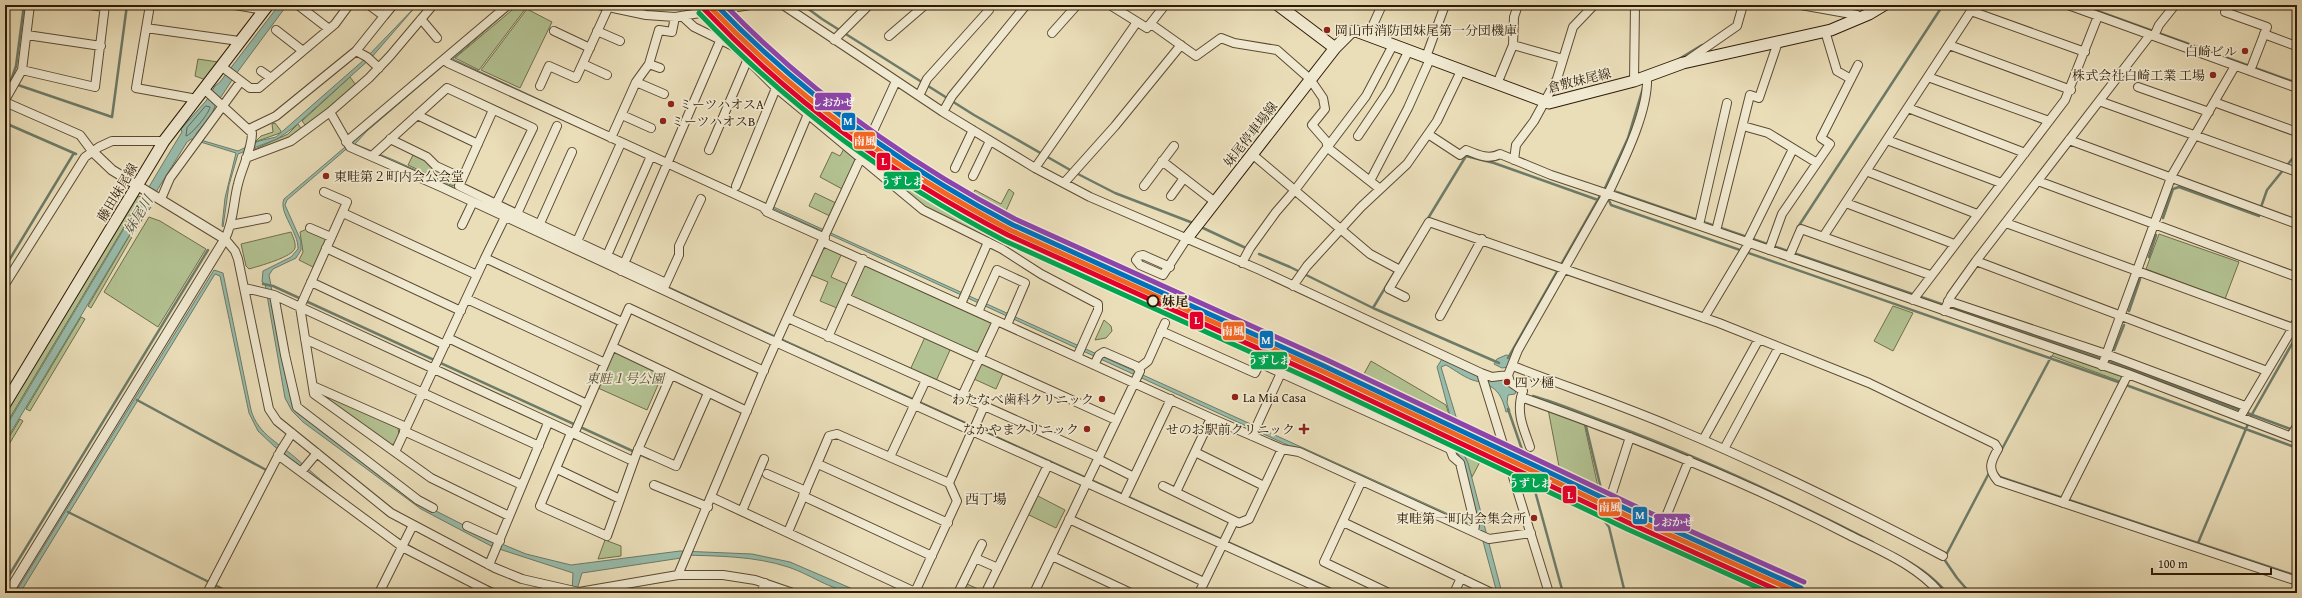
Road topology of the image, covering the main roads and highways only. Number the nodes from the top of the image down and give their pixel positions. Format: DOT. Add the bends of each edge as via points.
graph roads {
  1 [pos="1278,5"];
  2 [pos="1884,5"];
  3 [pos="266,7"];
  4 [pos="1335,48"];
  5 [pos="1187,238"];
  6 [pos="5,404"];
  1 -- 4 [label="main road"];
  2 -- 4 [label="main road, 倉敷妹尾線" via="1862,18 1825,31 1683,63 1634,81 1561,101 1542,102 1409,50 1351,32"];
  3 -- 6 [label="main road, 藤田妹尾線" via="239,41 207,91 197,99 164,141 141,187"];
  4 -- 5 [label="main road, 妹尾停車場線"];
}
